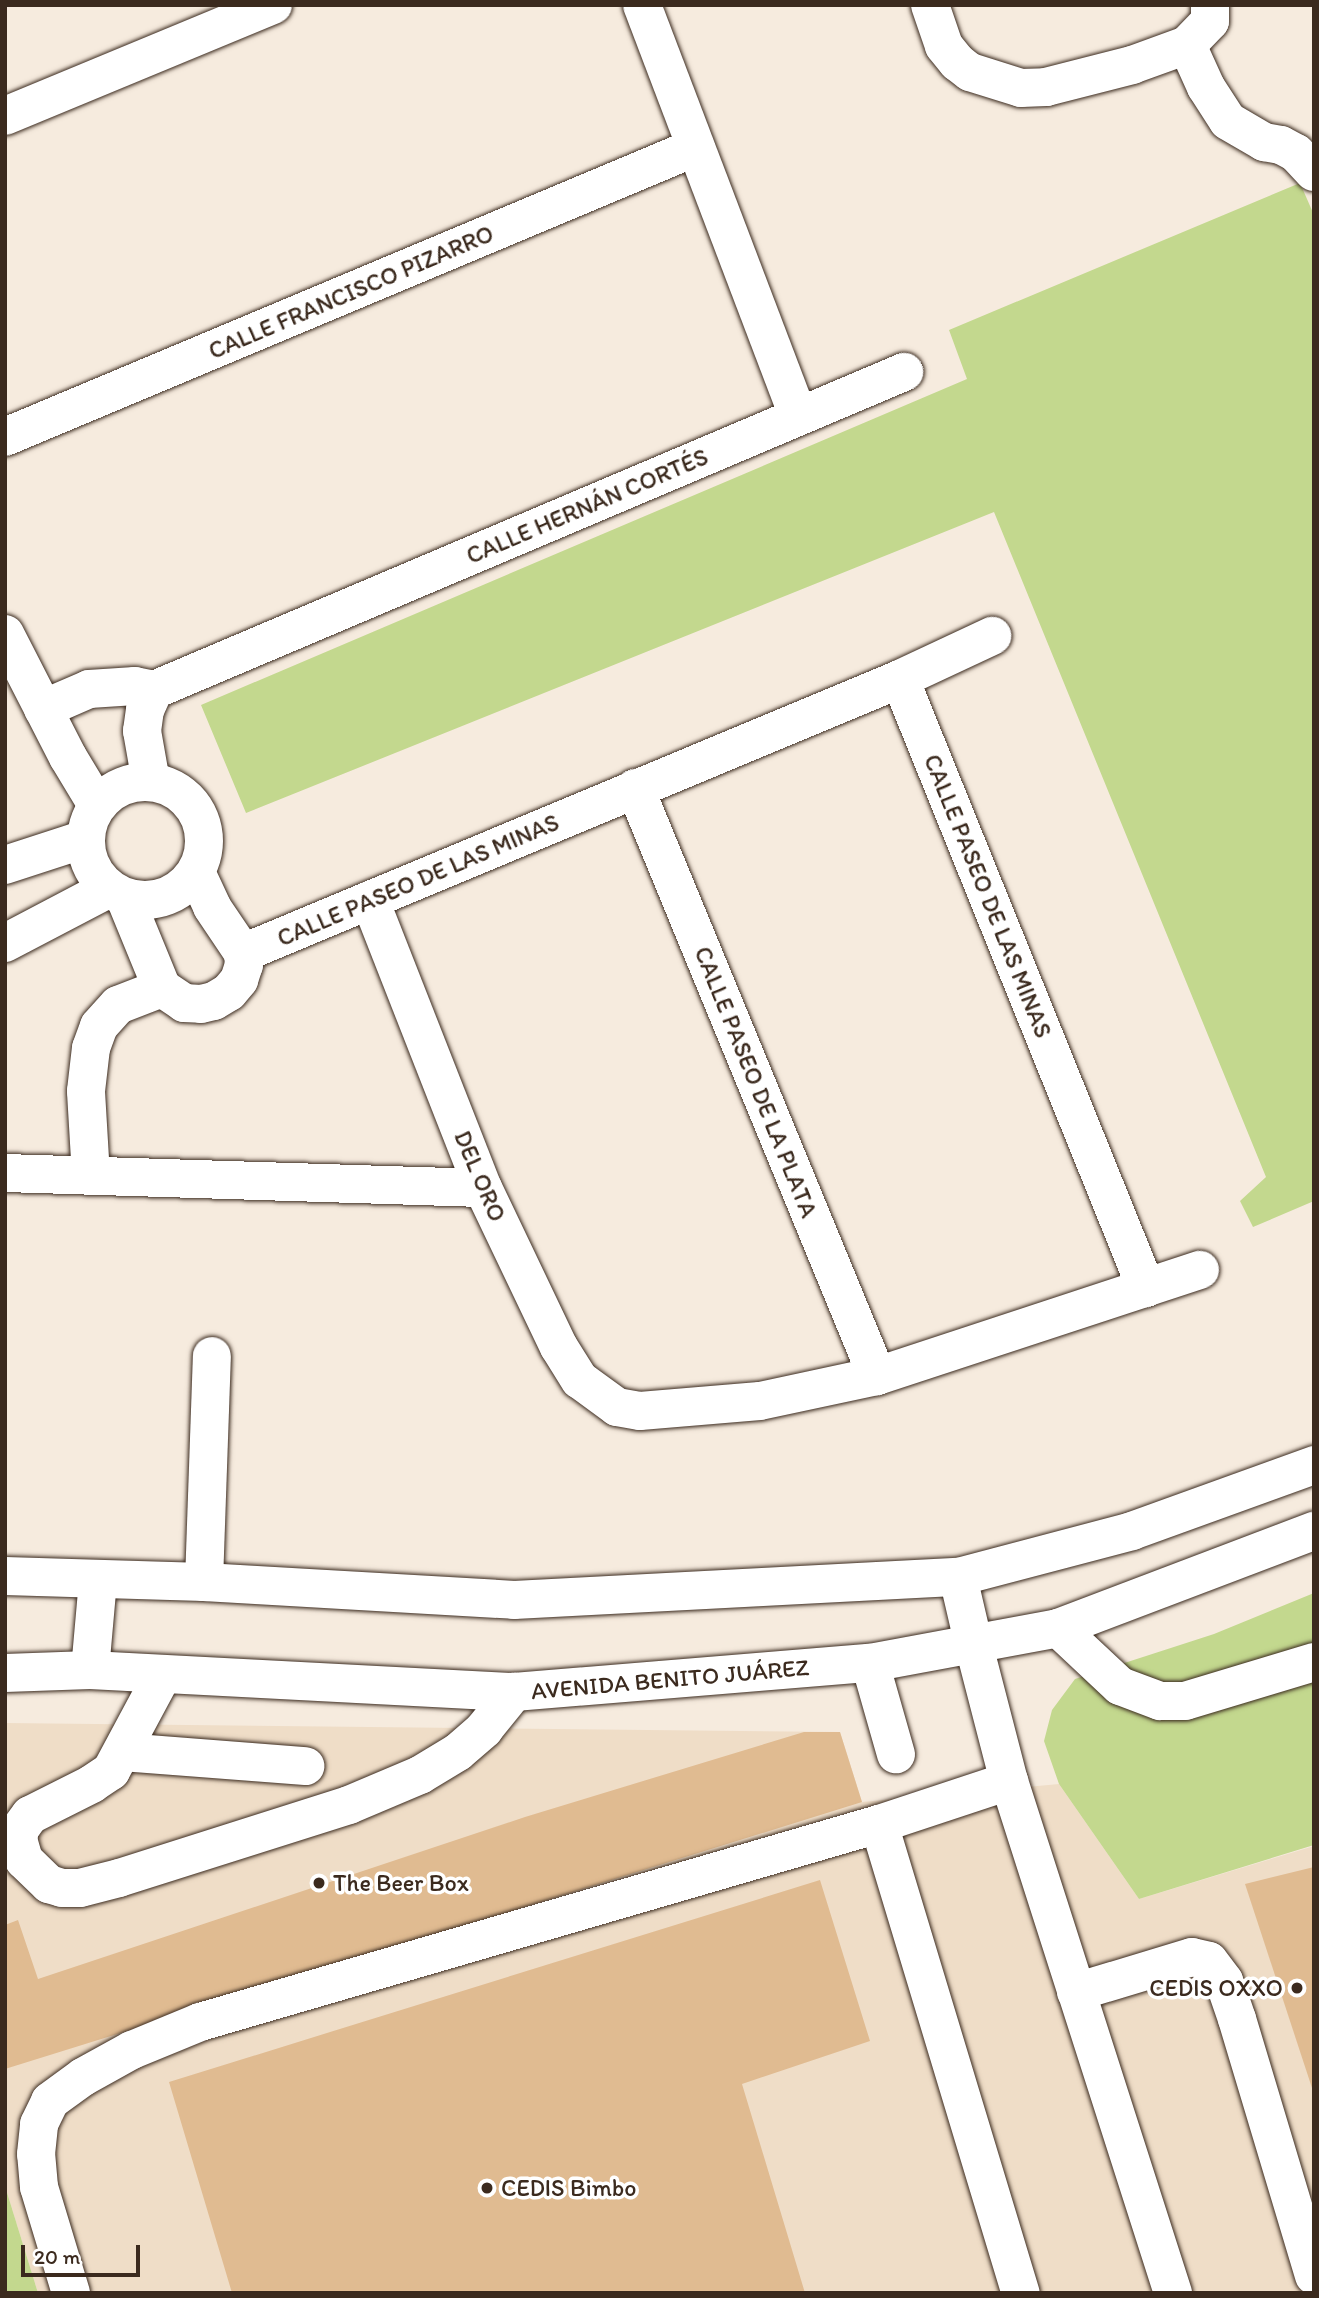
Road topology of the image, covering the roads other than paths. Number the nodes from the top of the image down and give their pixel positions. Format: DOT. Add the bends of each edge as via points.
graph roads {
  1 [pos="274,5"];
  2 [pos="642,5"];
  3 [pos="930,5"];
  4 [pos="1210,5"];
  5 [pos="1186,45"];
  6 [pos="5,116"];
  7 [pos="696,147"];
  8 [pos="1314,172"];
  9 [pos="904,372"];
  10 [pos="798,416"];
  11 [pos="5,437"];
  12 [pos="5,634"];
  13 [pos="992,636"];
  14 [pos="900,678"];
  15 [pos="154,690"];
  16 [pos="43,709"];
  17 [pos="151,782"];
  18 [pos="635,789"];
  19 [pos="91,822"];
  20 [pos="5,865"];
  21 [pos="196,872"];
  22 [pos="117,893"];
  23 [pos="370,900"];
  24 [pos="5,943"];
  25 [pos="243,953"];
  26 [pos="162,988"];
  27 [pos="5,1173"];
  28 [pos="91,1175"];
  29 [pos="483,1188"];
  30 [pos="1199,1270"];
  31 [pos="1146,1288"];
  32 [pos="212,1356"];
  33 [pos="877,1376"];
  34 [pos="1314,1465"];
  35 [pos="1314,1531"];
  36 [pos="5,1576"];
  37 [pos="958,1577"];
  38 [pos="98,1580"];
  39 [pos="204,1582"];
  40 [pos="1058,1628"];
  41 [pos="974,1646"];
  42 [pos="1314,1662"];
  43 [pos="870,1663"];
  44 [pos="90,1670"];
  45 [pos="5,1673"];
  46 [pos="163,1674"];
  47 [pos="514,1692"];
  48 [pos="122,1752"];
  49 [pos="896,1754"];
  50 [pos="305,1766"];
  51 [pos="1009,1781"];
  52 [pos="879,1824"];
  53 [pos="1076,1992"];
  54 [pos="1314,2276"];
  55 [pos="71,2293"];
  56 [pos="1021,2293"];
  57 [pos="1173,2293"];
  1 -- 6 [label="street"];
  2 -- 7 [label="street"];
  3 -- 5 [label="street" via="944,46 957,62 970,72 1021,88 1046,87 1132,65"];
  4 -- 5 [label="street" via="1210,21"];
  5 -- 8 [label="street" via="1228,121 1264,142 1296,153"];
  7 -- 10 [label="street"];
  7 -- 11 [label="street, CALLE FRANCISCO PIZARRO"];
  9 -- 10 [label="street, CALLE HERNÁN CORTÉS"];
  10 -- 15 [label="street, CALLE HERNÁN CORTÉS"];
  12 -- 16 [label="street"];
  13 -- 14 [label="street"];
  14 -- 18 [label="street, CALLE PASEO DE LAS MINAS"];
  14 -- 31 [label="street, CALLE PASEO DE LAS MINAS"];
  15 -- 16 [label="street, CALLE HERNÁN CORTÉS" via="124,686 89,689"];
  15 -- 17 [label="street" via="142,731"];
  16 -- 19 [label="street"];
  17 -- 19 [label="street" via="131,783 112,791"];
  17 -- 21 [label="street" via="187,798 198,814 203,844"];
  18 -- 23 [label="street, CALLE PASEO DE LAS MINAS"];
  18 -- 33 [label="street, CALLE PASEO DE LA PLATA"];
  19 -- 20 [label="street"];
  19 -- 22 [label="street" via="87,858 95,875"];
  21 -- 22 [label="street" via="165,897 145,901"];
  21 -- 25 [label="street, CALLE PASEO DE LAS MINAS" via="212,907"];
  22 -- 24 [label="street"];
  22 -- 26 [label="street"];
  23 -- 25 [label="street, CALLE PASEO DE LAS MINAS"];
  23 -- 29 [label="street, DEL ORO"];
  25 -- 26 [label="street, CALLE PASEO DE LAS MINAS" via="239,979 214,1001 184,1003"];
  26 -- 28 [label="street" via="118,1005 99,1027 91,1048 86,1091"];
  27 -- 28 [label="street"];
  28 -- 29 [label="street"];
  29 -- 33 [label="street, DEL ORO" via="559,1348 580,1380 617,1407 640,1411 760,1401"];
  30 -- 31 [label="street"];
  31 -- 33 [label="street"];
  32 -- 39 [label="street"];
  34 -- 37 [label="street" via="1132,1531"];
  35 -- 40 [label="street, AVENIDA BENITO JUÁREZ"];
  36 -- 38 [label="street"];
  37 -- 39 [label="street" via="514,1600"];
  37 -- 41 [label="street"];
  38 -- 39 [label="street"];
  38 -- 44 [label="street"];
  40 -- 41 [label="street, AVENIDA BENITO JUÁREZ"];
  40 -- 42 [label="street" via="1120,1686 1160,1701 1185,1701"];
  41 -- 43 [label="street, AVENIDA BENITO JUÁREZ"];
  41 -- 51 [label="street"];
  43 -- 47 [label="street, AVENIDA BENITO JUÁREZ"];
  43 -- 49 [label="street"];
  44 -- 45 [label="street, AVENIDA BENITO JUÁREZ"];
  44 -- 46 [label="street, AVENIDA BENITO JUÁREZ"];
  46 -- 47 [label="street, AVENIDA BENITO JUÁREZ"];
  46 -- 48 [label="street"];
  47 -- 48 [label="street" via="458,1752 349,1805 119,1878 80,1888 49,1884 24,1860 20,1829 30,1815 111,1771"];
  48 -- 50 [label="street"];
  51 -- 52 [label="street"];
  51 -- 53 [label="street"];
  52 -- 55 [label="street" via="200,2022 132,2050 83,2077 50,2101 39,2124 36,2154 39,2187"];
  52 -- 56 [label="street"];
  53 -- 54 [label="street" via="1192,1957 1209,1961 1224,1980 1237,2019"];
  53 -- 57 [label="street"];
}
